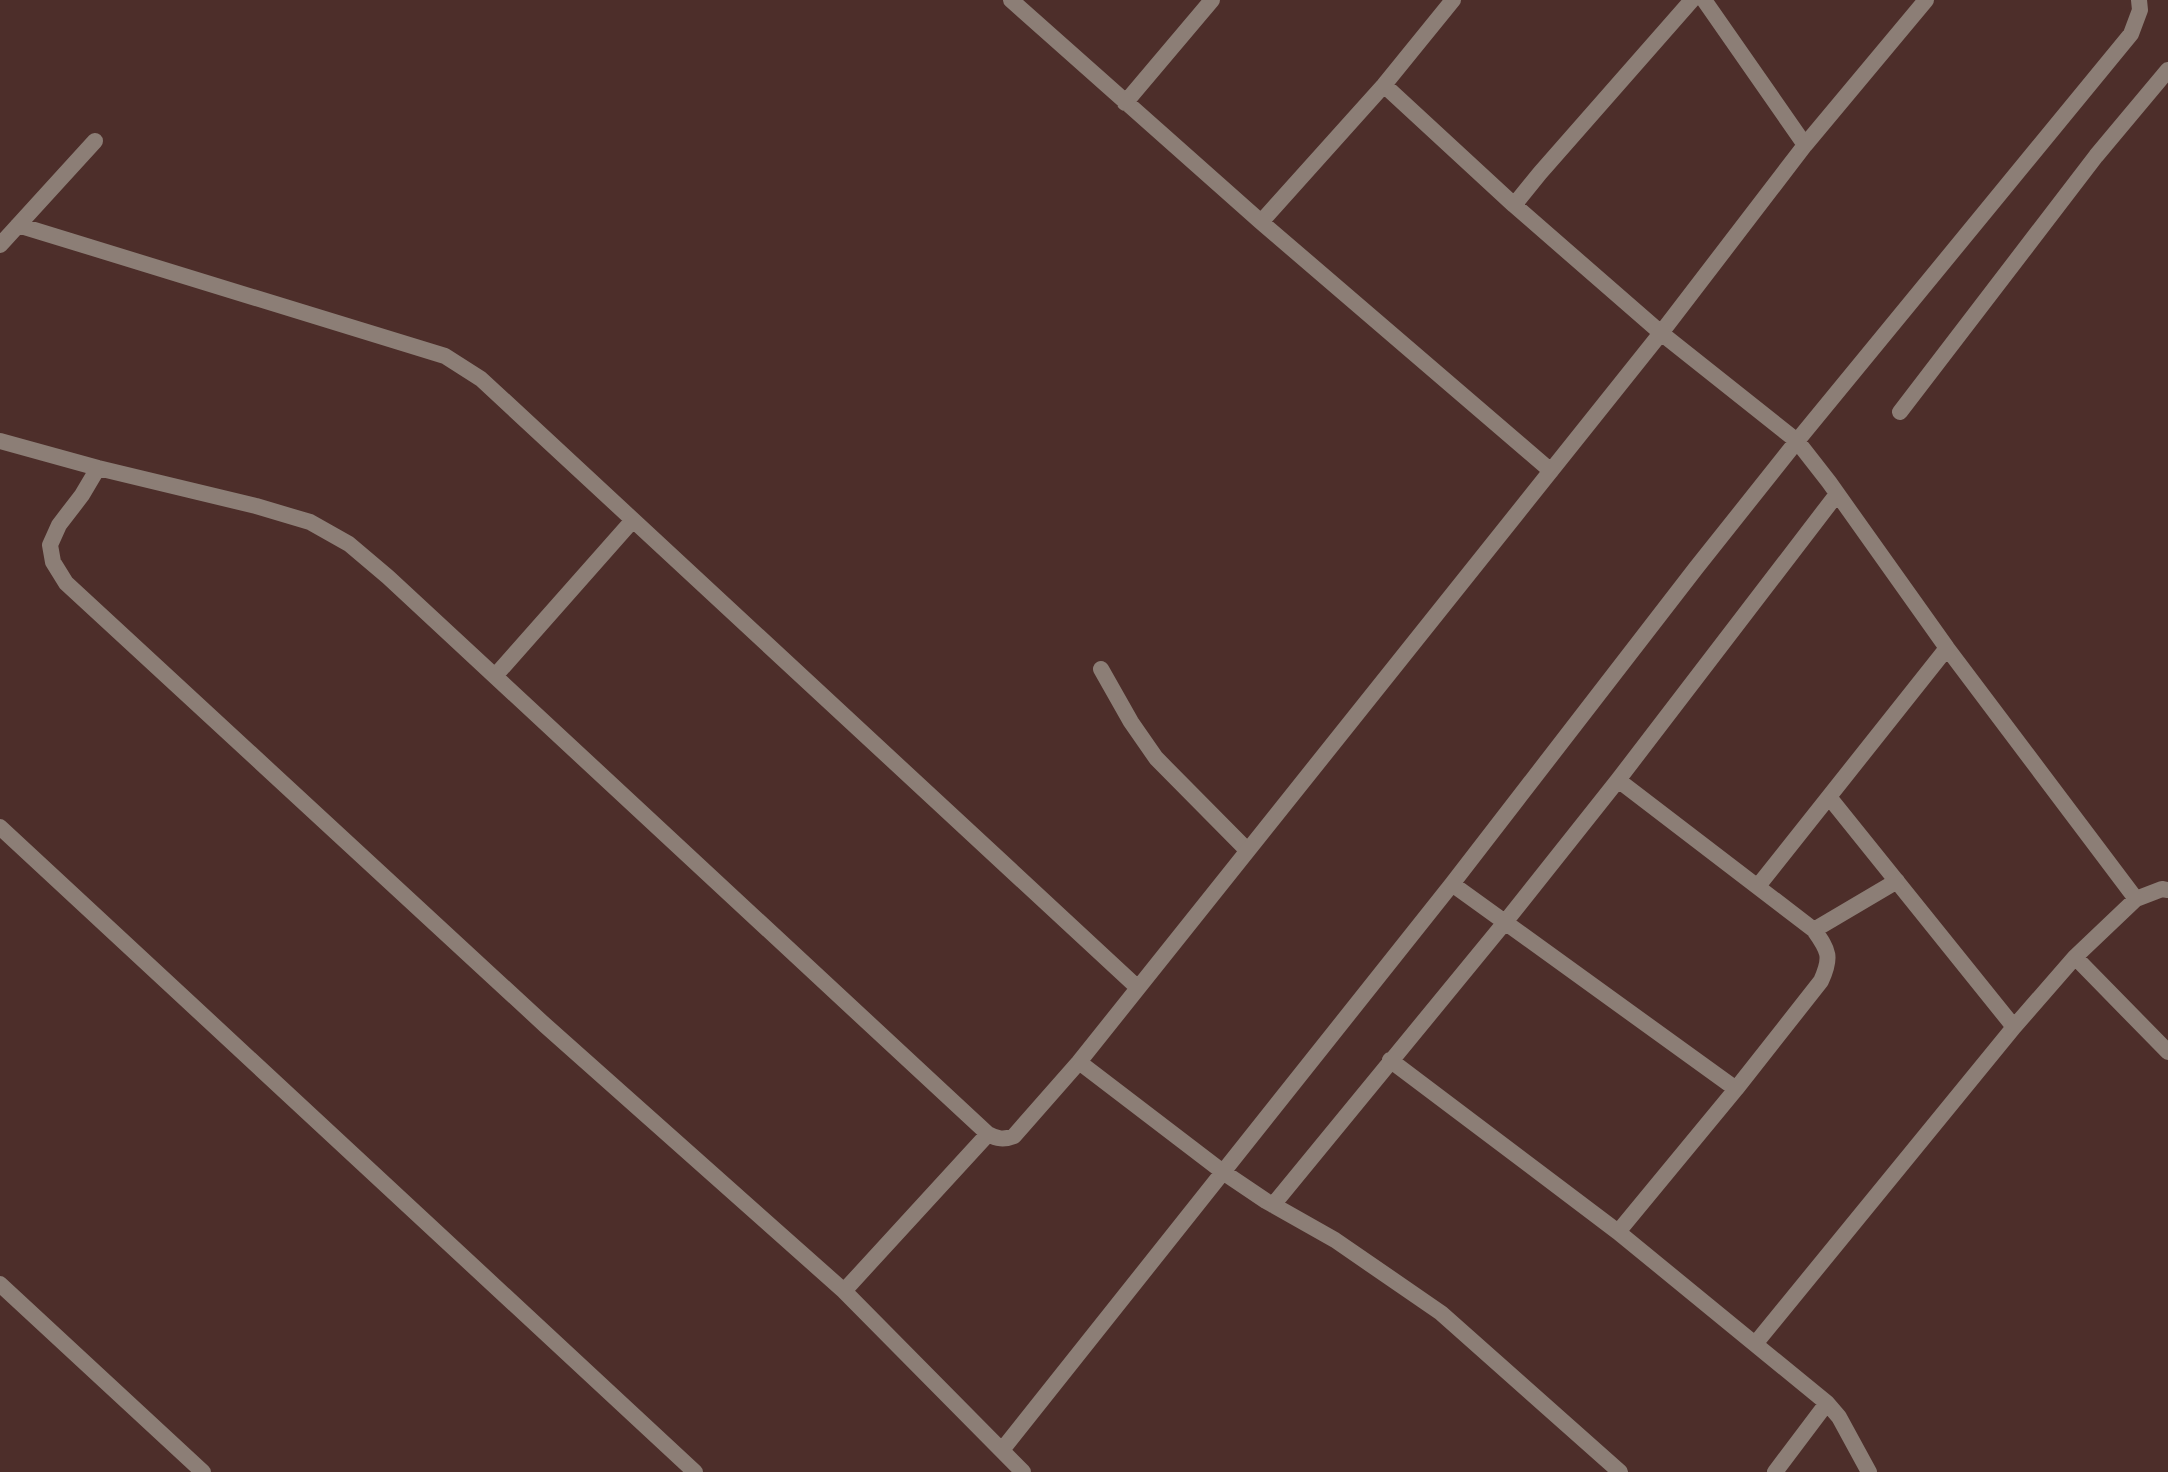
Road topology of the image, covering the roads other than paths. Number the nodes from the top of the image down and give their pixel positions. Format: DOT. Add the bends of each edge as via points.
graph roads {
  1 [pos="1011,0"];
  2 [pos="1212,0"];
  3 [pos="1453,0"];
  4 [pos="1692,0"];
  5 [pos="1704,0"];
  6 [pos="1926,0"];
  7 [pos="2139,0"];
  8 [pos="2168,70"];
  9 [pos="1384,85"];
  10 [pos="1125,103"];
  11 [pos="95,141"];
  12 [pos="1805,145"];
  13 [pos="1514,205"];
  14 [pos="1261,222"];
  15 [pos="18,225"];
  16 [pos="0,245"];
  17 [pos="1661,333"];
  18 [pos="1900,412"];
  19 [pos="0,441"];
  20 [pos="1802,448"];
  21 [pos="98,468"];
  22 [pos="1551,471"];
  23 [pos="1833,488"];
  24 [pos="633,520"];
  25 [pos="1947,648"];
  26 [pos="1101,669"];
  27 [pos="495,676"];
  28 [pos="1618,780"];
  29 [pos="1829,797"];
  30 [pos="0,827"];
  31 [pos="1247,850"];
  32 [pos="1897,881"];
  33 [pos="1758,886"];
  34 [pos="1459,889"];
  35 [pos="2168,890"];
  36 [pos="2136,899"];
  37 [pos="1506,921"];
  38 [pos="1814,930"];
  39 [pos="2075,957"];
  40 [pos="1138,988"];
  41 [pos="2014,1027"];
  42 [pos="2168,1052"];
  43 [pos="1390,1060"];
  44 [pos="1079,1062"];
  45 [pos="1736,1089"];
  46 [pos="988,1134"];
  47 [pos="1223,1172"];
  48 [pos="1269,1203"];
  49 [pos="1618,1232"];
  50 [pos="0,1284"];
  51 [pos="844,1291"];
  52 [pos="1755,1344"];
  53 [pos="1827,1403"];
  54 [pos="1005,1453"];
  55 [pos="203,1472"];
  56 [pos="695,1472"];
  57 [pos="1023,1472"];
  58 [pos="1620,1472"];
  59 [pos="1775,1472"];
  60 [pos="1869,1472"];
  1 -- 10 [label="street"];
  2 -- 10 [label="street"];
  3 -- 9 [label="street"];
  4 -- 13 [label="street"];
  5 -- 12 [label="street"];
  6 -- 12 [label="street"];
  7 -- 20 [label="street" via="2131,34"];
  8 -- 18 [label="street"];
  9 -- 13 [label="street"];
  9 -- 14 [label="street"];
  10 -- 14 [label="street"];
  11 -- 15 [label="street"];
  12 -- 17 [label="street"];
  13 -- 17 [label="street"];
  14 -- 22 [label="street"];
  15 -- 16 [label="street"];
  15 -- 24 [label="street" via="445,356 481,379"];
  17 -- 20 [label="street"];
  17 -- 22 [label="street"];
  19 -- 21 [label="street"];
  20 -- 23 [label="street"];
  20 -- 34 [label="street" via="1687,580"];
  21 -- 27 [label="street" via="310,522 349,544"];
  21 -- 51 [label="street" via="50,545 66,583 546,1026"];
  22 -- 31 [label="street"];
  23 -- 25 [label="street"];
  23 -- 28 [label="street"];
  24 -- 27 [label="street"];
  24 -- 40 [label="street"];
  25 -- 29 [label="street"];
  25 -- 36 [label="street"];
  26 -- 31 [label="street" via="1156,758"];
  27 -- 46 [label="street"];
  28 -- 33 [label="street"];
  28 -- 37 [label="street"];
  29 -- 32 [label="street"];
  29 -- 33 [label="street"];
  30 -- 56 [label="street"];
  31 -- 40 [label="street"];
  32 -- 38 [label="street"];
  32 -- 41 [label="street"];
  33 -- 38 [label="street"];
  34 -- 37 [label="street"];
  34 -- 47 [label="street"];
  35 -- 36 [label="street"];
  36 -- 39 [label="street"];
  37 -- 43 [label="street"];
  37 -- 45 [label="street"];
  38 -- 45 [label="street" via="1826,947 1828,966 1821,981"];
  39 -- 41 [label="street"];
  39 -- 42 [label="street"];
  40 -- 44 [label="street"];
  41 -- 52 [label="street"];
  43 -- 48 [label="street"];
  43 -- 49 [label="street"];
  44 -- 46 [label="street" via="1014,1136"];
  44 -- 47 [label="street"];
  45 -- 49 [label="street"];
  46 -- 51 [label="street"];
  47 -- 48 [label="street"];
  47 -- 54 [label="street"];
  48 -- 58 [label="street" via="1335,1240 1441,1313"];
  49 -- 52 [label="street"];
  50 -- 55 [label="street"];
  51 -- 54 [label="street"];
  52 -- 53 [label="street"];
  53 -- 59 [label="street"];
  53 -- 60 [label="street"];
  54 -- 57 [label="street"];
}
